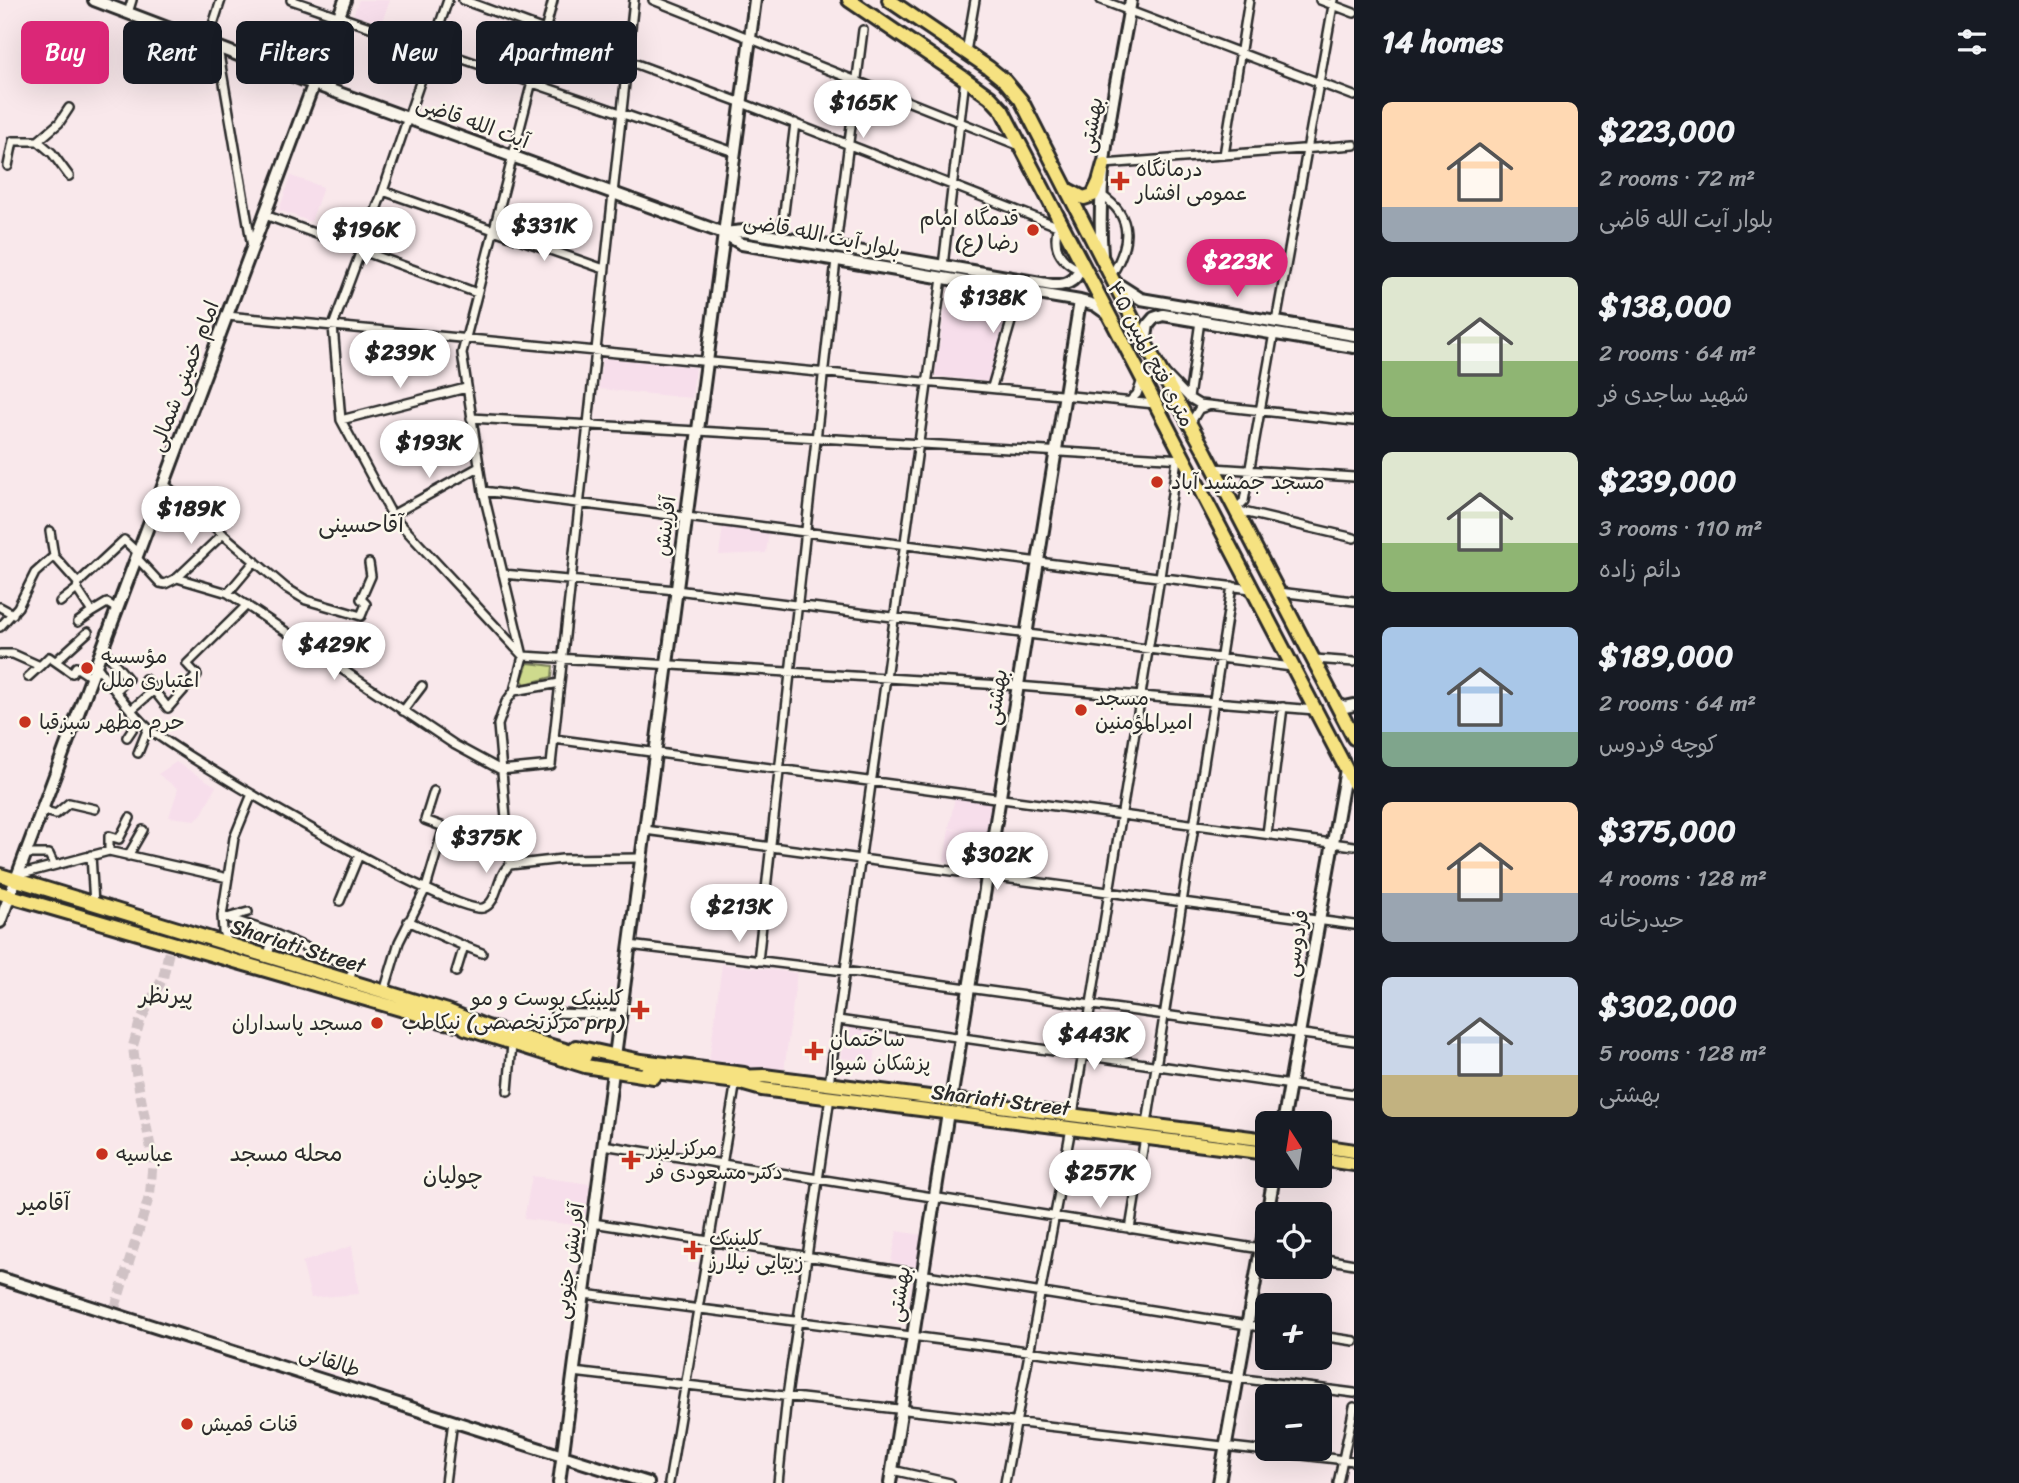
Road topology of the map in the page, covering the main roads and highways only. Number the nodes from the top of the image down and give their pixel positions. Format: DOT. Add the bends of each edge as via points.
graph roads {
  1 [pos="94,0"];
  2 [pos="345,0"];
  3 [pos="755,0"];
  4 [pos="849,0"];
  5 [pos="889,0"];
  6 [pos="1130,5"];
  7 [pos="904,10"];
  8 [pos="337,21"];
  9 [pos="892,29"];
  10 [pos="236,55"];
  11 [pos="314,84"];
  12 [pos="1104,164"];
  13 [pos="1068,190"];
  14 [pos="723,233"];
  15 [pos="1102,258"];
  16 [pos="1081,265"];
  17 [pos="942,272"];
  18 [pos="1112,279"];
  19 [pos="1080,301"];
  20 [pos="1151,301"];
  21 [pos="1110,316"];
  22 [pos="1154,317"];
  23 [pos="1275,328"];
  24 [pos="1311,334"];
  25 [pos="1354,335"];
  26 [pos="1145,343"];
  27 [pos="1354,346"];
  28 [pos="1206,453"];
  29 [pos="1183,460"];
  30 [pos="1226,492"];
  31 [pos="1207,503"];
  32 [pos="1338,704"];
  33 [pos="1354,705"];
  34 [pos="1354,738"];
  35 [pos="1346,769"];
  36 [pos="1354,784"];
  37 [pos="0,875"];
  38 [pos="16,877"];
  39 [pos="5,894"];
  40 [pos="47,898"];
  41 [pos="0,922"];
  42 [pos="176,936"];
  43 [pos="446,1016"];
  44 [pos="615,1056"];
  45 [pos="586,1058"];
  46 [pos="646,1069"];
  47 [pos="613,1072"];
  48 [pos="763,1083"];
  49 [pos="950,1106"];
  50 [pos="1285,1111"];
  51 [pos="1146,1131"];
  52 [pos="1255,1139"];
  53 [pos="1332,1148"];
  54 [pos="1255,1151"];
  55 [pos="1354,1151"];
  56 [pos="1332,1161"];
  57 [pos="1354,1164"];
  58 [pos="0,1272"];
  59 [pos="0,1278"];
  60 [pos="1258,1279"];
  61 [pos="114,1311"];
  62 [pos="562,1456"];
  63 [pos="559,1483"];
  64 [pos="648,1483"];
  65 [pos="890,1483"];
  66 [pos="1219,1483"];
  1 -- 10 [label="main road, آیت الله قاضی"];
  2 -- 8 [label="main road, امام خمینی شمالی"];
  3 -- 14 [label="main road, آفرینش"];
  4 -- 9 [label="main road, ۴۵ متری فتح المبین"];
  5 -- 7 [label="main road, ۴۵ متری فتح المبین"];
  6 -- 12 [label="main road, بهشتی"];
  7 -- 9 [label="main road" via="892,16"];
  7 -- 13 [label="main road, ۴۵ متری فتح المبین" via="1005,81 1021,100"];
  9 -- 16 [label="main road, ۴۵ متری فتح المبین" via="997,104"];
  11 -- 14 [label="main road, آیت الله قاضی"];
  11 -- 38 [label="main road, امام خمینی شمالی"];
  12 -- 13 [label="main road" via="1093,195 1084,198"];
  12 -- 15 [label="main road, بهشتی"];
  13 -- 15 [label="main road, ۴۵ متری فتح المبین"];
  14 -- 17 [label="main road, بلوار آیت الله قاضی" via="744,231 836,246"];
  14 -- 17 [label="main road, بلوار آیت الله قاضی" via="742,244"];
  14 -- 44 [label="main road, آفرینش"];
  15 -- 18 [label="main road, ۴۵ متری فتح المبین"];
  16 -- 17 [label="main road, بلوار آیت الله قاضی" via="1072,281 1060,285"];
  16 -- 21 [label="main road, ۴۵ متری فتح المبین"];
  17 -- 19 [label="main road, بلوار آیت الله قاضی"];
  18 -- 20 [label="main road"];
  18 -- 26 [label="main road, ۴۵ متری فتح المبین"];
  19 -- 21 [label="main road, بلوار آیت الله قاضی"];
  19 -- 49 [label="main road, بهشتی"];
  20 -- 22 [label="main road" via="1147,312"];
  20 -- 23 [label="main road"];
  21 -- 29 [label="main road, ۴۵ متری فتح المبین"];
  22 -- 23 [label="main road"];
  22 -- 26 [label="main road"];
  23 -- 24 [label="main road"];
  24 -- 25 [label="main road"];
  24 -- 27 [label="main road"];
  26 -- 28 [label="main road, ۴۵ متری فتح المبین"];
  28 -- 29 [label="main road" via="1200,467 1192,468"];
  28 -- 30 [label="main road, ۴۵ متری فتح المبین"];
  29 -- 31 [label="main road, ۴۵ متری فتح المبین"];
  30 -- 31 [label="main road" via="1210,491"];
  30 -- 32 [label="main road, ۴۵ متری فتح المبین"];
  31 -- 35 [label="main road, ۴۵ متری فتح المبین"];
  32 -- 33 [label="main road"];
  32 -- 34 [label="main road, ۴۵ متری فتح المبین"];
  35 -- 36 [label="main road, ۴۵ متری فتح المبین"];
  35 -- 50 [label="main road, فردوسی"];
  37 -- 38 [label="main road, Shariati Street"];
  38 -- 39 [label="main road, امام خمینی شمالی"];
  38 -- 42 [label="main road, Shariati Street"];
  39 -- 41 [label="main road, امام خمینی شمالی"];
  39 -- 42 [label="main road, Shariati Street"];
  40 -- 42 [label="main road"];
  42 -- 43 [label="main road, Shariati Street"];
  42 -- 43 [label="main road, Shariati Street" via="268,957"];
  43 -- 45 [label="main road"];
  43 -- 45 [label="main road" via="512,1044"];
  44 -- 45 [label="main road"];
  44 -- 46 [label="main road"];
  44 -- 47 [label="main road"];
  45 -- 47 [label="main road"];
  46 -- 47 [label="main road"];
  46 -- 48 [label="main road, Shariati Street"];
  46 -- 48 [label="main road" via="735,1087"];
  47 -- 62 [label="main road, آفرینش جنوبی"];
  48 -- 49 [label="main road, Shariati Street"];
  49 -- 51 [label="main road, Shariati Street"];
  49 -- 65 [label="main road, بهشتی"];
  51 -- 52 [label="main road, Shariati Street"];
  51 -- 54 [label="main road, Shariati Street"];
  53 -- 55 [label="main road"];
  56 -- 57 [label="main road"];
  58 -- 61 [label="main road, طالقانی"];
  59 -- 61 [label="main road, طالقانی"];
  60 -- 66 [label="main road"];
  61 -- 62 [label="main road, طالقانی"];
  62 -- 63 [label="main road"];
  62 -- 64 [label="main road, طالقانی"];
}
